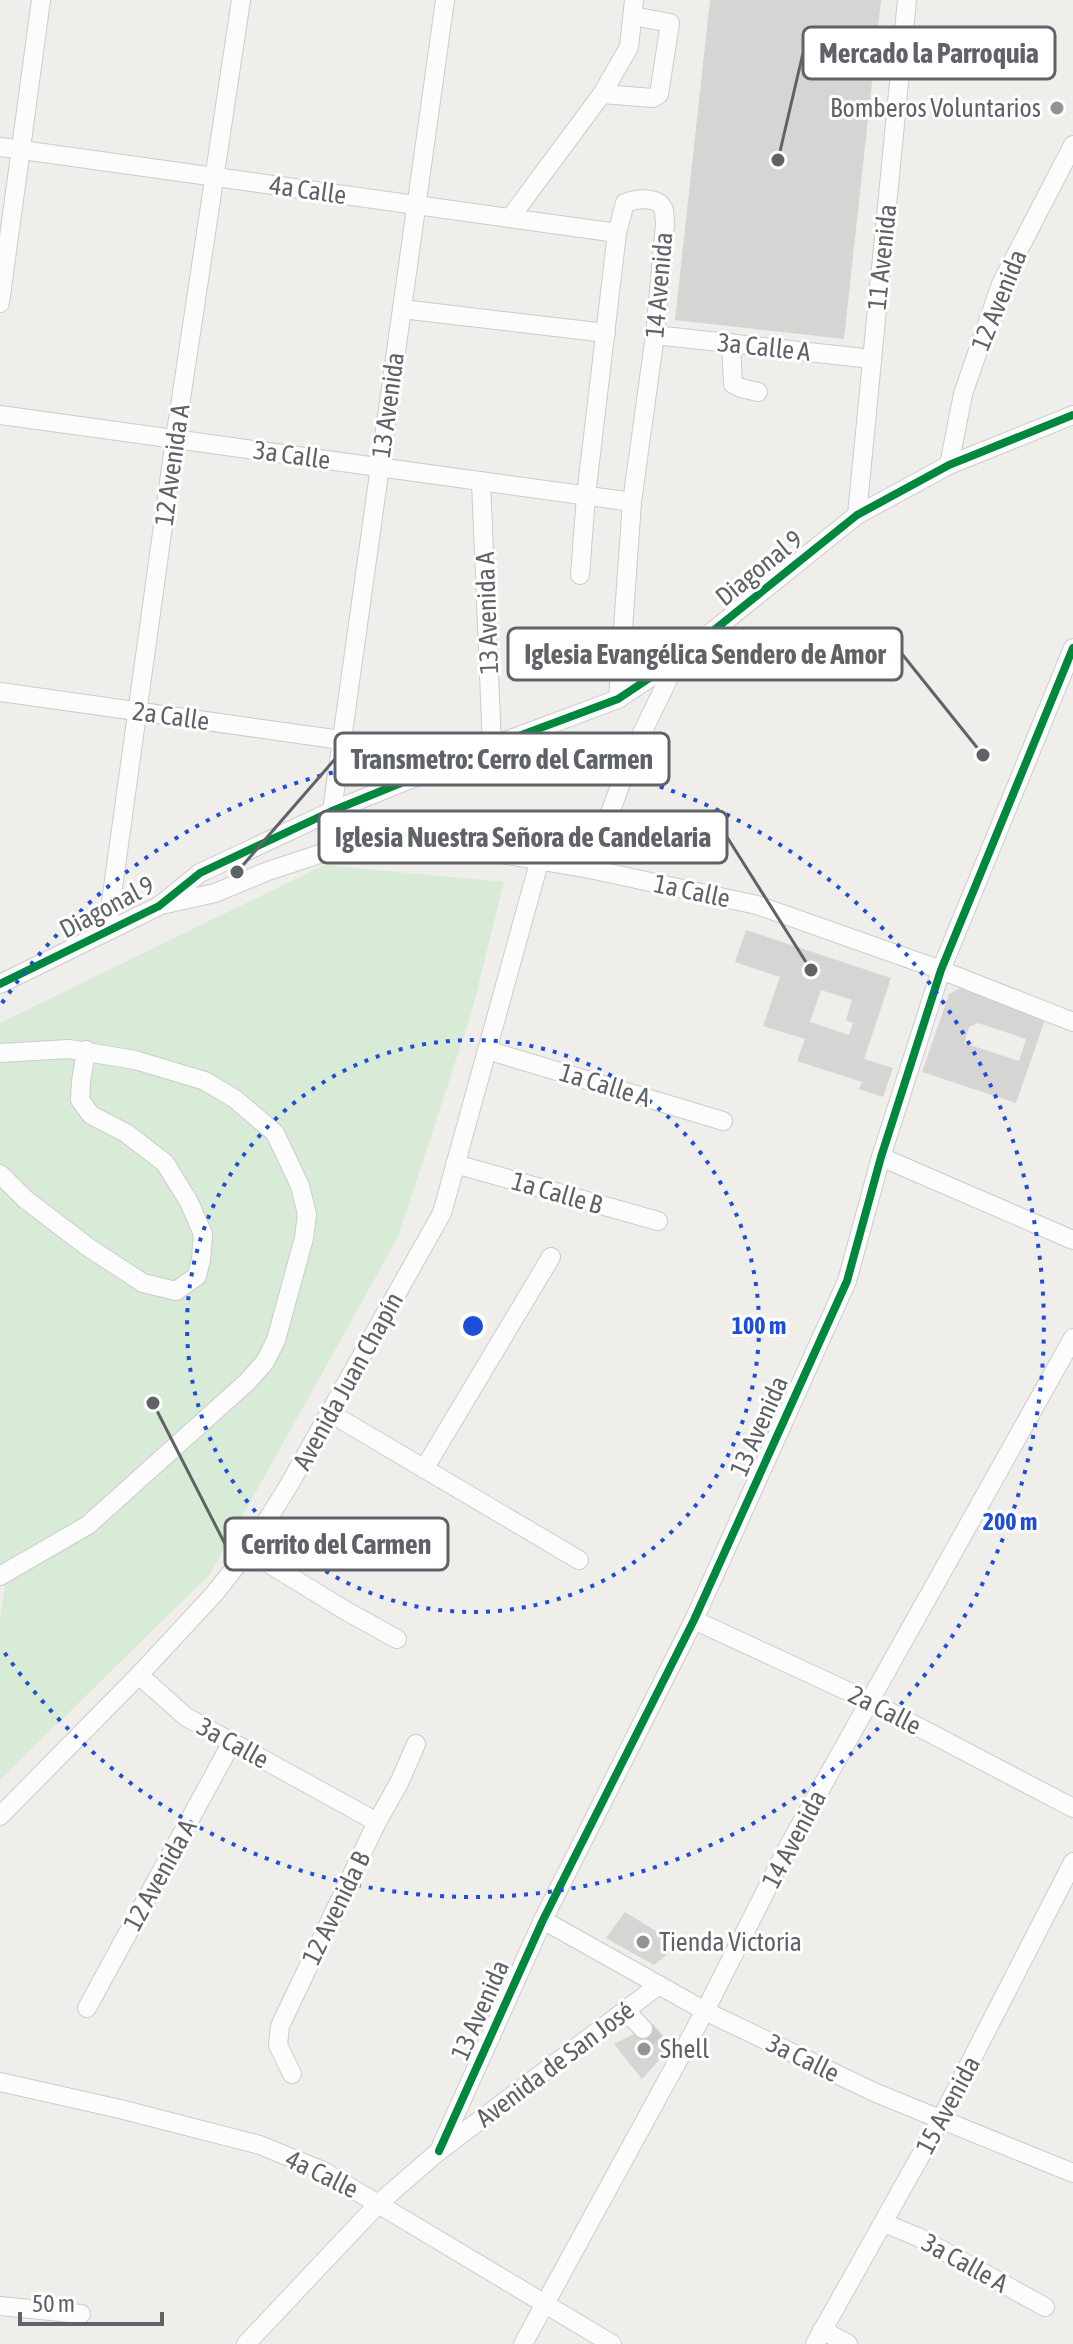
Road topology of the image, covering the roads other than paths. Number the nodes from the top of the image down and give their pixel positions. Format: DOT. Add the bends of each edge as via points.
graph roads {
  1 [pos="41,0"];
  2 [pos="241,0"];
  3 [pos="445,0"];
  4 [pos="907,0"];
  5 [pos="634,8"];
  6 [pos="602,94"];
  7 [pos="1073,145"];
  8 [pos="0,147"];
  9 [pos="21,150"];
  10 [pos="215,177"];
  11 [pos="416,205"];
  12 [pos="510,218"];
  13 [pos="617,233"];
  14 [pos="0,303"];
  15 [pos="402,309"];
  16 [pos="606,333"];
  17 [pos="655,335"];
  18 [pos="731,343"];
  19 [pos="872,359"];
  20 [pos="758,392"];
  21 [pos="0,415"];
  22 [pos="1073,415"];
  23 [pos="175,439"];
  24 [pos="949,465"];
  25 [pos="379,467"];
  26 [pos="481,481"];
  27 [pos="586,496"];
  28 [pos="632,502"];
  29 [pos="857,515"];
  30 [pos="580,575"];
  31 [pos="1072,652"];
  32 [pos="678,659"];
  33 [pos="0,692"];
  34 [pos="618,699"];
  35 [pos="137,711"];
  36 [pos="341,740"];
  37 [pos="492,746"];
  38 [pos="332,811"];
  39 [pos="540,859"];
  40 [pos="590,869"];
  41 [pos="159,906"];
  42 [pos="107,931"];
  43 [pos="941,970"];
  44 [pos="9,973"];
  45 [pos="0,984"];
  46 [pos="1073,1022"];
  47 [pos="86,1050"];
  48 [pos="487,1050"];
  49 [pos="0,1053"];
  50 [pos="723,1121"];
  51 [pos="881,1157"];
  52 [pos="455,1164"];
  53 [pos="0,1174"];
  54 [pos="658,1221"];
  55 [pos="1073,1240"];
  56 [pos="551,1257"];
  57 [pos="1073,1338"];
  58 [pos="330,1413"];
  59 [pos="424,1469"];
  60 [pos="248,1551"];
  61 [pos="579,1560"];
  62 [pos="0,1576"];
  63 [pos="694,1620"];
  64 [pos="397,1639"];
  65 [pos="139,1675"];
  66 [pos="869,1701"];
  67 [pos="232,1742"];
  68 [pos="416,1744"];
  69 [pos="1073,1808"];
  70 [pos="0,1816"];
  71 [pos="377,1822"];
  72 [pos="1073,1862"];
  73 [pos="543,1920"];
  74 [pos="659,1985"];
  75 [pos="87,2008"];
  76 [pos="625,2010"];
  77 [pos="705,2011"];
  78 [pos="643,2029"];
  79 [pos="292,2074"];
  80 [pos="0,2082"];
  81 [pos="941,2119"];
  82 [pos="439,2151"];
  83 [pos="1073,2173"];
  84 [pos="379,2203"];
  85 [pos="884,2223"];
  86 [pos="544,2304"];
  87 [pos="0,2306"];
  88 [pos="1045,2307"];
  89 [pos="81,2314"];
  90 [pos="818,2337"];
  91 [pos="246,2344"];
  92 [pos="523,2344"];
  93 [pos="612,2344"];
  94 [pos="848,2344"];
  1 -- 9 [label="street"];
  2 -- 10 [label="street, 12 Avenida A"];
  3 -- 11 [label="street, 13 Avenida"];
  4 -- 19 [label="street, 11 Avenida"];
  5 -- 6 [label="street" via="629,47"];
  5 -- 6 [label="street" via="670,23 659,94"];
  6 -- 12 [label="street"];
  7 -- 24 [label="street, 12 Avenida" via="1001,284 963,394"];
  8 -- 9 [label="street, 4a Calle"];
  9 -- 10 [label="street, 4a Calle"];
  9 -- 14 [label="street"];
  10 -- 11 [label="street, 4a Calle"];
  10 -- 23 [label="street, 12 Avenida A"];
  11 -- 12 [label="street, 4a Calle"];
  11 -- 15 [label="street, 13 Avenida"];
  12 -- 13 [label="street, 4a Calle"];
  13 -- 16 [label="street, 14 Avenida"];
  13 -- 17 [label="street, 14 Avenida" via="625,203 645,199 664,210"];
  15 -- 16 [label="street"];
  15 -- 25 [label="street, 13 Avenida"];
  16 -- 27 [label="street, 14 Avenida"];
  17 -- 18 [label="street, 3a Calle A"];
  17 -- 28 [label="street, 14 Avenida"];
  18 -- 19 [label="street, 3a Calle A"];
  18 -- 20 [label="street" via="733,384"];
  19 -- 29 [label="street, 11 Avenida"];
  21 -- 23 [label="street, 3a Calle"];
  22 -- 24 [label="street, Diagonal 9"];
  23 -- 25 [label="street, 3a Calle"];
  23 -- 35 [label="street, 12 Avenida A"];
  24 -- 29 [label="street, Diagonal 9"];
  25 -- 26 [label="street, 3a Calle"];
  25 -- 36 [label="street, 13 Avenida"];
  26 -- 27 [label="street, 3a Calle"];
  26 -- 37 [label="street, 13 Avenida A"];
  27 -- 28 [label="street, 3a Calle"];
  27 -- 30 [label="street, 14 Avenida"];
  28 -- 34 [label="street, 14 Avenida"];
  29 -- 32 [label="street, Diagonal 9"];
  31 -- 43 [label="street, 13 Avenida"];
  32 -- 34 [label="street, Diagonal 9"];
  32 -- 40 [label="street" via="630,758"];
  33 -- 35 [label="street, 2a Calle"];
  34 -- 37 [label="street, Diagonal 9"];
  35 -- 36 [label="street, 2a Calle"];
  35 -- 42 [label="street, 12 Avenida A"];
  36 -- 38 [label="street, 13 Avenida"];
  37 -- 38 [label="street, Diagonal 9"];
  38 -- 41 [label="street, Diagonal 9" via="200,873"];
  39 -- 40 [label="street, 1a Calle"];
  39 -- 41 [label="street, 1a Calle" via="431,842 383,841 335,849 215,893"];
  39 -- 48 [label="street, Avenida Juan Chapín"];
  40 -- 43 [label="street, 1a Calle" via="757,905"];
  41 -- 42 [label="street, Diagonal 9"];
  42 -- 44 [label="street, Diagonal 9"];
  43 -- 46 [label="street, 1a Calle"];
  43 -- 51 [label="street, 13 Avenida"];
  44 -- 45 [label="street, Diagonal 9"];
  47 -- 49 [label="street"];
  47 -- 53 [label="street" via="80,1100 91,1115 165,1163 203,1234 197,1276 176,1291 143,1283 25,1199"];
  47 -- 62 [label="street" via="205,1081 275,1133 300,1186 307,1214 304,1238 265,1362 88,1525"];
  48 -- 50 [label="street, 1a Calle A"];
  48 -- 52 [label="street, Avenida Juan Chapín"];
  51 -- 55 [label="street"];
  51 -- 63 [label="street, 13 Avenida" via="847,1281"];
  52 -- 54 [label="street, 1a Calle B"];
  52 -- 58 [label="street, Avenida Juan Chapín" via="442,1213"];
  56 -- 59 [label="street"];
  57 -- 66 [label="street, 14 Avenida"];
  58 -- 59 [label="street"];
  58 -- 60 [label="street, Avenida Juan Chapín"];
  59 -- 61 [label="street"];
  60 -- 64 [label="street"];
  60 -- 65 [label="street, Avenida Juan Chapín"];
  63 -- 66 [label="street, 2a Calle"];
  63 -- 73 [label="street, 13 Avenida"];
  65 -- 67 [label="street, 3a Calle" via="186,1717"];
  65 -- 70 [label="street, Avenida Juan Chapín"];
  66 -- 69 [label="street, 2a Calle"];
  66 -- 77 [label="street, 14 Avenida"];
  67 -- 71 [label="street, 3a Calle"];
  67 -- 75 [label="street, 12 Avenida A"];
  68 -- 71 [label="street, 12 Avenida B"];
  71 -- 79 [label="street, 12 Avenida B" via="280,2026 278,2045"];
  72 -- 81 [label="street, 15 Avenida"];
  73 -- 74 [label="street, 3a Calle"];
  73 -- 82 [label="street, 13 Avenida"];
  74 -- 76 [label="street, Avenida de San José"];
  74 -- 77 [label="street, 3a Calle"];
  76 -- 78 [label="street"];
  76 -- 82 [label="street, Avenida de San José"];
  77 -- 81 [label="street, 3a Calle"];
  77 -- 86 [label="street, 14 Avenida" via="671,2057"];
  80 -- 84 [label="street, 4a Calle" via="260,2145 323,2171"];
  81 -- 83 [label="street, 3a Calle"];
  81 -- 85 [label="street, 15 Avenida"];
  82 -- 84 [label="street, Avenida de San José"];
  84 -- 86 [label="street, 4a Calle"];
  84 -- 91 [label="street, Avenida de San José"];
  85 -- 88 [label="street, 3a Calle A"];
  85 -- 90 [label="street, 15 Avenida"];
  86 -- 92 [label="street, 14 Avenida"];
  86 -- 93 [label="street, 4a Calle"];
  87 -- 89 [label="street"];
  90 -- 94 [label="street"];
}
